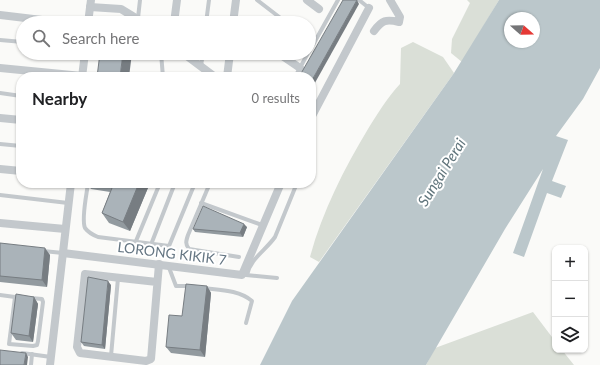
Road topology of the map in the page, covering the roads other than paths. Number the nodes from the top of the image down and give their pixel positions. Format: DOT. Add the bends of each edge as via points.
graph roads {
  1 [pos="140,0"];
  2 [pos="177,0"];
  3 [pos="209,0"];
  4 [pos="236,0"];
  5 [pos="257,0"];
  6 [pos="308,0"];
  7 [pos="338,0"];
  8 [pos="359,0"];
  9 [pos="390,0"];
  10 [pos="90,3"];
  11 [pos="110,4"];
  12 [pos="369,8"];
  13 [pos="319,9"];
  14 [pos="0,15"];
  15 [pos="89,16"];
  16 [pos="133,16"];
  17 [pos="141,16"];
  18 [pos="175,16"];
  19 [pos="207,16"];
  20 [pos="234,16"];
  21 [pos="277,16"];
  22 [pos="16,17"];
  23 [pos="374,31"];
  24 [pos="0,40"];
  25 [pos="316,40"];
  26 [pos="16,41"];
  27 [pos="84,60"];
  28 [pos="162,60"];
  29 [pos="191,60"];
  30 [pos="202,60"];
  31 [pos="229,60"];
  32 [pos="288,60"];
  33 [pos="304,60"];
  34 [pos="0,68"];
  35 [pos="201,68"];
  36 [pos="300,68"];
  37 [pos="36,72"];
  38 [pos="83,72"];
  39 [pos="163,72"];
  40 [pos="207,72"];
  41 [pos="228,72"];
  42 [pos="298,72"];
  43 [pos="0,93"];
  44 [pos="16,95"];
  45 [pos="316,109"];
  46 [pos="0,118"];
  47 [pos="16,120"];
  48 [pos="0,144"];
  49 [pos="16,146"];
  50 [pos="0,169"];
  51 [pos="16,171"];
  52 [pos="70,188"];
  53 [pos="87,188"];
  54 [pos="158,188"];
  55 [pos="173,188"];
  56 [pos="193,188"];
  57 [pos="208,188"];
  58 [pos="279,188"];
  59 [pos="295,188"];
  60 [pos="0,195"];
  61 [pos="68,203"];
  62 [pos="201,203"];
  63 [pos="0,223"];
  64 [pos="262,225"];
  65 [pos="66,229"];
  66 [pos="136,241"];
  67 [pos="152,242"];
  68 [pos="39,250"];
  69 [pos="63,253"];
  70 [pos="239,257"];
  71 [pos="159,264"];
  72 [pos="168,265"];
  73 [pos="245,275"];
  74 [pos="118,278"];
  75 [pos="277,278"];
  76 [pos="157,282"];
  77 [pos="0,295"];
  78 [pos="27,298"];
  79 [pos="246,323"];
  80 [pos="14,352"];
  81 [pos="32,354"];
  82 [pos="111,356"];
  83 [pos="51,361"];
  84 [pos="31,365"];
  1 -- 17 [label="lane"];
  2 -- 18 [label="street"];
  3 -- 19 [label="lane"];
  4 -- 20 [label="street"];
  5 -- 21 [label="lane"];
  6 -- 13 [label="street"];
  7 -- 25 [label="lane"];
  8 -- 12 [label="lane"];
  9 -- 23 [label="street" via="400,17 399,22 381,21"];
  10 -- 11 [label="street"];
  10 -- 15 [label="street"];
  11 -- 16 [label="street"];
  12 -- 45 [label="street"];
  14 -- 22 [label="street"];
  24 -- 26 [label="lane"];
  27 -- 38 [label="street"];
  28 -- 39 [label="lane"];
  29 -- 35 [label="street"];
  30 -- 35 [label="lane"];
  31 -- 41 [label="street"];
  32 -- 36 [label="street"];
  33 -- 36 [label="lane"];
  34 -- 37 [label="street"];
  35 -- 40 [label="street"];
  36 -- 42 [label="lane"];
  43 -- 44 [label="lane"];
  46 -- 47 [label="street"];
  48 -- 49 [label="lane"];
  50 -- 51 [label="street"];
  52 -- 61 [label="street"];
  53 -- 66 [label="lane" via="84,221 86,230 98,237"];
  54 -- 66 [label="lane"];
  55 -- 67 [label="lane"];
  56 -- 67 [label="lane" via="169,246"];
  57 -- 62 [label="lane"];
  58 -- 64 [label="street"];
  59 -- 73 [label="lane" via="275,237 253,261"];
  60 -- 61 [label="lane"];
  61 -- 65 [label="street"];
  62 -- 64 [label="lane"];
  62 -- 70 [label="lane" via="186,242 189,249"];
  63 -- 65 [label="street"];
  64 -- 73 [label="street"];
  65 -- 69 [label="street"];
  66 -- 67 [label="lane"];
  68 -- 69 [label="lane"];
  69 -- 71 [label="street, LORONG KIKIK 7"];
  69 -- 83 [label="street"];
  71 -- 72 [label="street, LORONG KIKIK 7"];
  71 -- 76 [label="street"];
  72 -- 73 [label="street, LORONG KIKIK 7"];
  72 -- 79 [label="lane" via="176,286 233,291 252,301"];
  73 -- 75 [label="lane, LORONG KIKIK 7"];
  74 -- 76 [label="street"];
  74 -- 82 [label="lane"];
  74 -- 82 [label="street" via="85,274 77,347 80,353"];
  76 -- 82 [label="street" via="151,358 146,361"];
  77 -- 78 [label="lane" via="17,297 9,344 33,346 37,345 38,341 43,302 42,299"];
  80 -- 81 [label="lane"];
  81 -- 83 [label="lane"];
  81 -- 84 [label="lane"];
}
